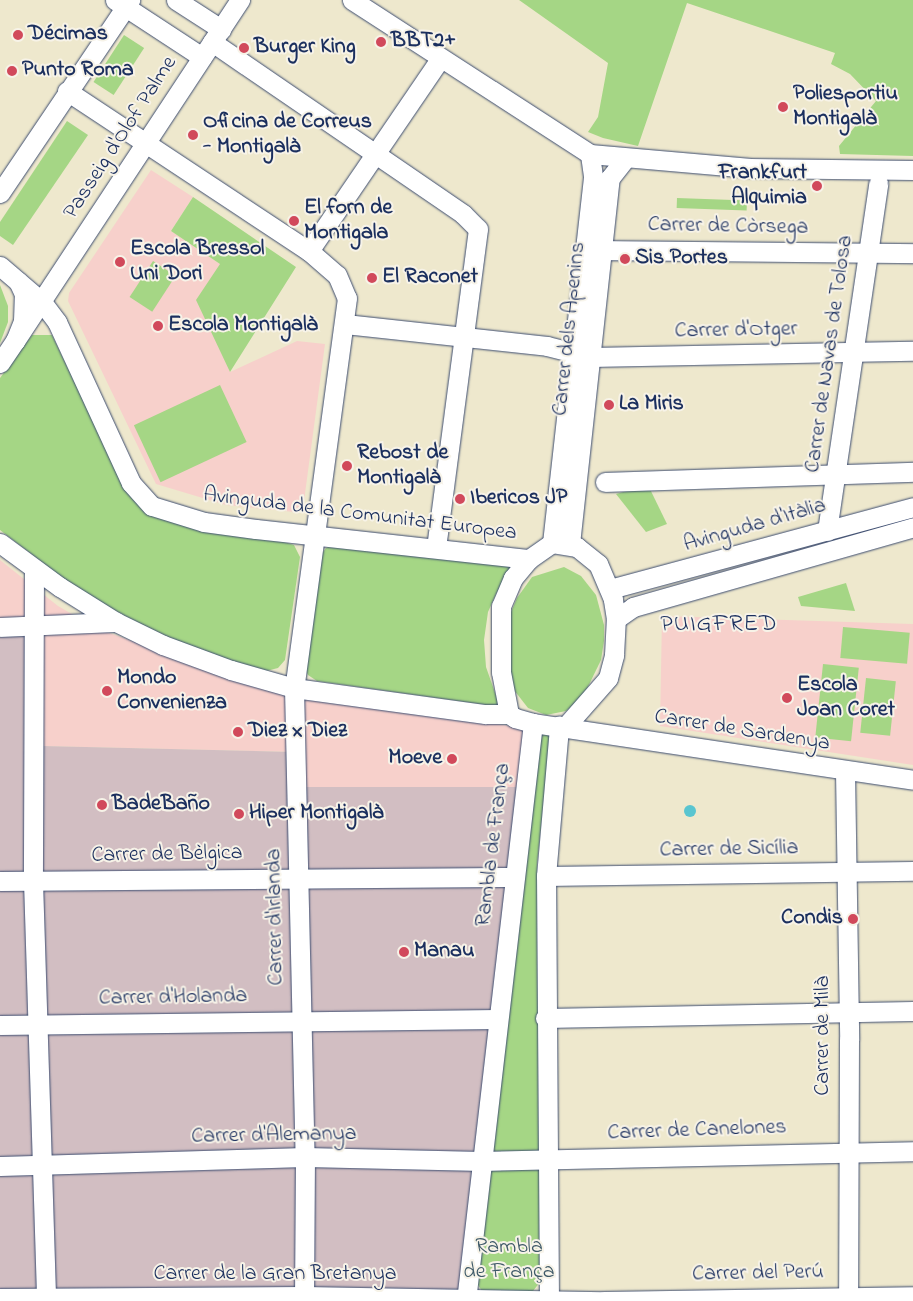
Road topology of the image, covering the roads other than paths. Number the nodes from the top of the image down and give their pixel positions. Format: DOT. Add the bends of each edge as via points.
graph roads {
  1 [pos="176,0"];
  2 [pos="240,0"];
  3 [pos="352,0"];
  4 [pos="123,2"];
  5 [pos="212,42"];
  6 [pos="440,60"];
  7 [pos="67,91"];
  8 [pos="147,145"];
  9 [pos="374,154"];
  10 [pos="590,154"];
  11 [pos="625,160"];
  12 [pos="913,170"];
  13 [pos="878,184"];
  14 [pos="0,193"];
  15 [pos="602,250"];
  16 [pos="309,251"];
  17 [pos="869,252"];
  18 [pos="913,254"];
  19 [pos="0,266"];
  20 [pos="18,281"];
  21 [pos="42,302"];
  22 [pos="345,324"];
  23 [pos="466,335"];
  24 [pos="15,342"];
  25 [pos="913,351"];
  26 [pos="853,353"];
  27 [pos="582,354"];
  28 [pos="0,363"];
  29 [pos="836,472"];
  30 [pos="913,472"];
  31 [pos="592,483"];
  32 [pos="913,507"];
  33 [pos="913,527"];
  34 [pos="827,531"];
  35 [pos="314,533"];
  36 [pos="0,543"];
  37 [pos="561,544"];
  38 [pos="436,547"];
  39 [pos="529,559"];
  40 [pos="34,569"];
  41 [pos="610,589"];
  42 [pos="616,619"];
  43 [pos="116,622"];
  44 [pos="0,627"];
  45 [pos="33,627"];
  46 [pos="294,688"];
  47 [pos="509,714"];
  48 [pos="533,723"];
  49 [pos="562,726"];
  50 [pos="845,771"];
  51 [pos="913,780"];
  52 [pos="913,871"];
  53 [pos="845,872"];
  54 [pos="514,876"];
  55 [pos="546,876"];
  56 [pos="299,877"];
  57 [pos="0,881"];
  58 [pos="33,881"];
  59 [pos="913,1010"];
  60 [pos="849,1011"];
  61 [pos="545,1018"];
  62 [pos="497,1019"];
  63 [pos="301,1020"];
  64 [pos="0,1025"];
  65 [pos="38,1025"];
  66 [pos="847,1151"];
  67 [pos="913,1151"];
  68 [pos="304,1158"];
  69 [pos="548,1159"];
  70 [pos="482,1161"];
  71 [pos="39,1165"];
  72 [pos="0,1166"];
  73 [pos="913,1296"];
  74 [pos="0,1298"];
  75 [pos="304,1298"];
  76 [pos="848,1299"];
  77 [pos="46,1300"];
  78 [pos="549,1300"];
  79 [pos="645,1300"];
  80 [pos="466,1301"];
  81 [pos="604,1301"];
  1 -- 5 [label="street"];
  2 -- 5 [label="street, Passeig d'Olof Palme"];
  3 -- 6 [label="street"];
  4 -- 5 [label="street"];
  4 -- 7 [label="street"];
  5 -- 8 [label="street, Passeig d'Olof Palme"];
  5 -- 9 [label="street"];
  6 -- 9 [label="street"];
  6 -- 10 [label="street"];
  7 -- 8 [label="street, Carrer d'Irlanda"];
  7 -- 14 [label="street"];
  8 -- 16 [label="street, Carrer d'Irlanda"];
  8 -- 21 [label="street, Passeig d'Olof Palme"];
  9 -- 16 [label="street"];
  9 -- 23 [label="street" via="463,214 478,229"];
  10 -- 11 [label="street"];
  10 -- 27 [label="street, Carrer dels Apenins" via="593,176"];
  11 -- 12 [label="street" via="750,168"];
  11 -- 15 [label="street, Carrer dels Apenins" via="610,178"];
  13 -- 17 [label="street, Carrer de Navas de Tolosa"];
  15 -- 17 [label="street, Carrer de Còrsega"];
  15 -- 27 [label="street, Carrer dels Apenins"];
  16 -- 22 [label="street, Carrer d'Irlanda" via="337,275 347,298"];
  17 -- 18 [label="street, Carrer de Còrsega"];
  17 -- 26 [label="street, Carrer de Navas de Tolosa"];
  19 -- 20 [label="street, Avinguda de la Comunitat Europea"];
  20 -- 21 [label="street, Avinguda de la Comunitat Europea"];
  20 -- 24 [label="street" via="24,294 25,315"];
  21 -- 24 [label="street, Passeig d'Olof Palme"];
  21 -- 35 [label="street, Avinguda de la Comunitat Europea" via="57,322 130,483 145,502 204,522"];
  22 -- 23 [label="street, Carrer d'Otger"];
  22 -- 35 [label="street, Carrer d'Irlanda"];
  23 -- 27 [label="street, Carrer d'Otger"];
  23 -- 38 [label="street"];
  24 -- 28 [label="street"];
  25 -- 26 [label="street, Carrer d'Otger"];
  26 -- 27 [label="street, Carrer d'Otger"];
  26 -- 29 [label="street, Carrer de Navas de Tolosa"];
  27 -- 31 [label="street, Carrer dels Apenins"];
  27 -- 37 [label="street, Carrer dels Apenins"];
  29 -- 30 [label="street"];
  29 -- 31 [label="street"];
  29 -- 34 [label="street, Carrer de Navas de Tolosa"];
  31 -- 37 [label="street, Carrer dels Apenins"];
  32 -- 34 [label="street, Avinguda d'Itàlia"];
  33 -- 42 [label="street, Avinguda d'Itàlia" via="632,608"];
  34 -- 41 [label="street, Avinguda d'Itàlia"];
  35 -- 38 [label="street, Avinguda de la Comunitat Europea"];
  35 -- 46 [label="street, Carrer d'Irlanda"];
  36 -- 40 [label="street"];
  37 -- 39 [label="street"];
  37 -- 41 [label="street" via="598,564"];
  38 -- 39 [label="street, Avinguda de la Comunitat Europea"];
  39 -- 47 [label="street" via="513,578 501,606 500,672"];
  40 -- 43 [label="street"];
  40 -- 45 [label="street"];
  41 -- 42 [label="street"];
  42 -- 49 [label="street" via="614,655 608,678"];
  43 -- 45 [label="street"];
  43 -- 46 [label="street" via="196,657"];
  44 -- 45 [label="street"];
  45 -- 58 [label="street"];
  46 -- 47 [label="street" via="485,714"];
  46 -- 56 [label="street, Carrer d'Irlanda"];
  47 -- 48 [label="street"];
  48 -- 49 [label="street"];
  48 -- 54 [label="street, Rambla de França"];
  49 -- 50 [label="street, Carrer de Sardenya"];
  49 -- 55 [label="street"];
  50 -- 51 [label="street, Carrer de Sardenya"];
  50 -- 53 [label="street, Carrer de Milà"];
  52 -- 53 [label="street, Carrer de Sicília"];
  53 -- 55 [label="street, Carrer de Sicília"];
  53 -- 60 [label="street, Carrer de Milà"];
  54 -- 56 [label="street, Carrer de Bèlgica"];
  54 -- 62 [label="street, Rambla de França"];
  55 -- 61 [label="street"];
  56 -- 58 [label="street, Carrer de Bèlgica"];
  56 -- 63 [label="street, Carrer d'Irlanda"];
  57 -- 58 [label="street, Carrer de Bèlgica"];
  58 -- 65 [label="street"];
  59 -- 60 [label="street"];
  60 -- 61 [label="street"];
  60 -- 66 [label="street, Carrer de Milà"];
  61 -- 69 [label="street"];
  62 -- 63 [label="street, Carrer d'Holanda"];
  62 -- 70 [label="street, Rambla de França"];
  63 -- 65 [label="street, Carrer d'Holanda"];
  63 -- 68 [label="street, Carrer d'Irlanda"];
  64 -- 65 [label="street, Carrer d'Holanda"];
  65 -- 71 [label="street"];
  66 -- 67 [label="street, Carrer de Canelones"];
  66 -- 69 [label="street, Carrer de Canelones"];
  66 -- 76 [label="street, Carrer de Milà"];
  68 -- 70 [label="street, Carrer d'Alemanya"];
  68 -- 71 [label="street, Carrer d'Alemanya"];
  68 -- 75 [label="street, Carrer d'Irlanda"];
  69 -- 70 [label="street, Carrer d'Alemanya"];
  69 -- 78 [label="street"];
  70 -- 80 [label="street, Rambla de França"];
  71 -- 72 [label="street, Carrer d'Alemanya"];
  71 -- 77 [label="street"];
  73 -- 76 [label="street, Carrer del Perú"];
  74 -- 77 [label="street, Carrer de la Gran Bretanya"];
  75 -- 77 [label="street, Carrer de la Gran Bretanya"];
  75 -- 80 [label="street, Carrer de la Gran Bretanya"];
  76 -- 79 [label="street, Carrer del Perú"];
  78 -- 80 [label="street, Carrer de la Gran Bretanya"];
  78 -- 81 [label="street, Carrer del Perú"];
  79 -- 81 [label="street, Carrer del Perú"];
}
